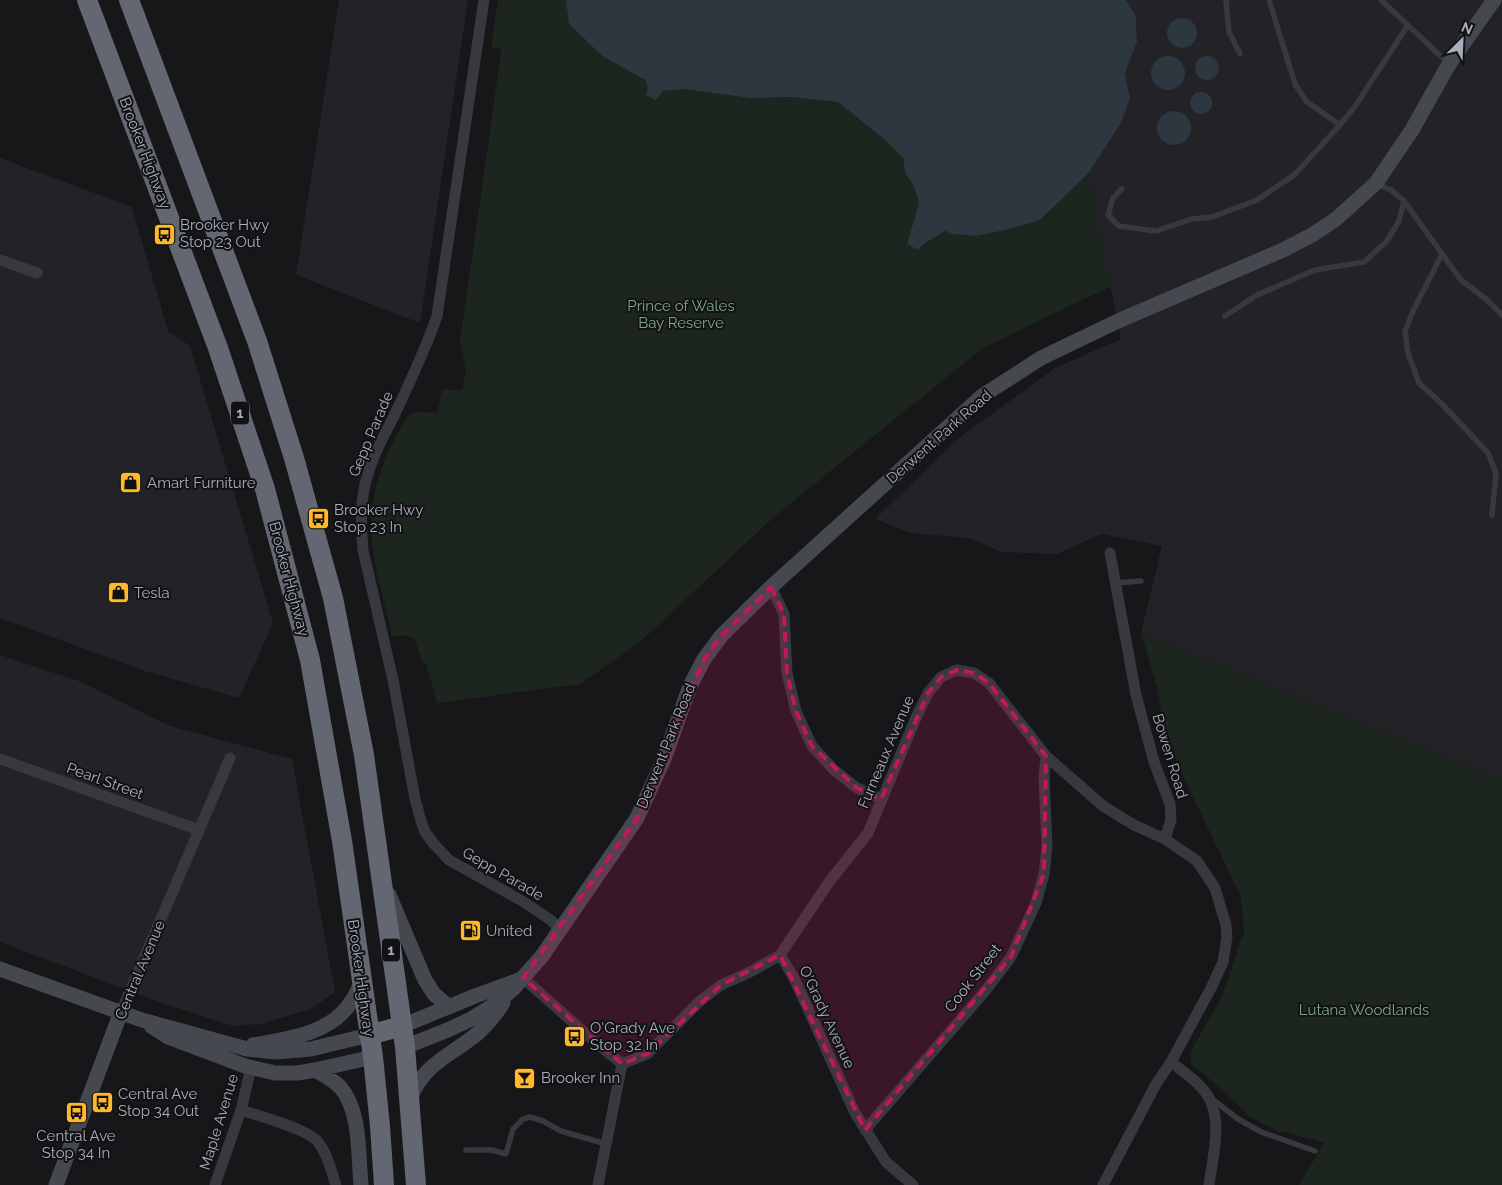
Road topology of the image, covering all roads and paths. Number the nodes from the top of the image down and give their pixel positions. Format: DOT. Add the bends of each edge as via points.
graph roads {
  1 [pos="87,0"];
  2 [pos="129,0"];
  3 [pos="484,0"];
  4 [pos="1226,0"];
  5 [pos="1269,0"];
  6 [pos="1381,0"];
  7 [pos="1494,0"];
  8 [pos="1408,25"];
  9 [pos="1240,54"];
  10 [pos="1449,64"];
  11 [pos="1340,126"];
  12 [pos="1376,183"];
  13 [pos="1122,189"];
  14 [pos="1404,201"];
  15 [pos="1442,254"];
  16 [pos="0,260"];
  17 [pos="37,273"];
  18 [pos="1502,315"];
  19 [pos="1226,316"];
  20 [pos="1492,515"];
  21 [pos="1110,553"];
  22 [pos="1141,582"];
  23 [pos="1117,584"];
  24 [pos="771,587"];
  25 [pos="1046,756"];
  26 [pos="230,758"];
  27 [pos="0,759"];
  28 [pos="881,799"];
  29 [pos="199,830"];
  30 [pos="1165,839"];
  31 [pos="381,875"];
  32 [pos="560,931"];
  33 [pos="780,955"];
  34 [pos="0,969"];
  35 [pos="362,981"];
  36 [pos="518,982"];
  37 [pos="449,1007"];
  38 [pos="121,1012"];
  39 [pos="142,1020"];
  40 [pos="402,1026"];
  41 [pos="369,1035"];
  42 [pos="226,1044"];
  43 [pos="405,1047"];
  44 [pos="373,1057"];
  45 [pos="1171,1062"];
  46 [pos="622,1064"];
  47 [pos="251,1068"];
  48 [pos="316,1070"];
  49 [pos="1208,1095"];
  50 [pos="409,1103"];
  51 [pos="241,1110"];
  52 [pos="865,1130"];
  53 [pos="606,1144"];
  54 [pos="466,1150"];
  55 [pos="1315,1151"];
  56 [pos="56,1185"];
  57 [pos="215,1185"];
  58 [pos="336,1185"];
  59 [pos="361,1185"];
  60 [pos="384,1185"];
  61 [pos="416,1185"];
  62 [pos="598,1185"];
  63 [pos="913,1185"];
  64 [pos="1102,1185"];
  65 [pos="1209,1185"];
  1 -- 35 [label="highway, Brooker Highway / 1" via="218,348 265,489 312,669"];
  2 -- 31 [label="highway, 1" via="254,331 294,458 333,598 364,755"];
  3 -- 32 [label="street, Gepp Parade" via="437,316 421,359 372,464 365,486 361,530 415,799 425,832 449,860 524,902 552,920"];
  4 -- 9 [label="lane" via="1229,32"];
  5 -- 11 [label="lane" via="1296,84 1307,102"];
  6 -- 8 [label="lane"];
  7 -- 10 [label="street, Derwent Park Road"];
  8 -- 10 [label="lane"];
  8 -- 11 [label="lane"];
  10 -- 12 [label="street, Derwent Park Road" via="1412,130"];
  11 -- 13 [label="lane" via="1294,174 1257,200 1212,217 1192,219 1156,231 1119,226 1108,215 1113,198"];
  12 -- 14 [label="lane"];
  12 -- 24 [label="street, Derwent Park Road" via="1336,219 1305,239 1049,354 982,396"];
  14 -- 15 [label="lane"];
  14 -- 19 [label="lane" via="1399,221 1388,241 1364,262 1315,270 1257,295"];
  15 -- 18 [label="lane" via="1461,280"];
  15 -- 20 [label="lane" via="1405,331 1408,353 1419,383 1488,452 1496,473"];
  16 -- 17 [label="street"];
  21 -- 23 [label="street, Bowen Road"];
  22 -- 23 [label="lane"];
  23 -- 30 [label="street, Bowen Road" via="1136,695 1154,762 1170,804 1171,820"];
  24 -- 28 [label="street" via="784,614 787,673 796,711 812,746 834,770 857,788"];
  24 -- 32 [label="street, Derwent Park Road" via="722,635 704,659 637,818"];
  25 -- 28 [label="street, Furneaux Avenue" via="989,683 974,672 957,670 941,677 928,693"];
  25 -- 30 [label="street, Furneaux Avenue" via="1103,806"];
  25 -- 52 [label="street, Cook Street" via="1047,846 1044,874 1036,903 1011,957"];
  26 -- 29 [label="street, Central Avenue"];
  27 -- 29 [label="street, Pearl Street"];
  28 -- 33 [label="street, Furneaux Avenue" via="868,833 829,882"];
  29 -- 38 [label="street, Central Avenue"];
  30 -- 45 [label="street" via="1197,861 1215,888 1227,937 1219,971"];
  31 -- 37 [label="street" via="425,980 434,994"];
  31 -- 40 [label="highway, 1"];
  32 -- 36 [label="street, Derwent Park Road"];
  33 -- 46 [label="street, O'Grady Avenue" via="721,985 700,1001 647,1054"];
  33 -- 52 [label="street, O'Grady Avenue" via="794,978"];
  34 -- 38 [label="street, Derwent Park Road"];
  35 -- 41 [label="highway, Brooker Highway / 1"];
  35 -- 42 [label="street" via="346,1009 319,1028 293,1038"];
  36 -- 37 [label="street, Derwent Park Road"];
  36 -- 43 [label="street, Derwent Park Road" via="494,1005 471,1019"];
  36 -- 46 [label="street"];
  36 -- 50 [label="street" via="478,1033 426,1072"];
  37 -- 40 [label="street, Derwent Park Road"];
  38 -- 39 [label="street, Derwent Park Road"];
  38 -- 56 [label="street, Central Avenue"];
  39 -- 42 [label="street, Derwent Park Road"];
  39 -- 47 [label="street, Derwent Park Road" via="168,1037"];
  40 -- 41 [label="highway, Derwent Park Road"];
  40 -- 43 [label="highway, 1"];
  41 -- 42 [label="street, Derwent Park Road" via="311,1049 276,1052"];
  41 -- 44 [label="highway, Brooker Highway / 1"];
  43 -- 44 [label="highway, Derwent Park Road"];
  43 -- 50 [label="highway, 1"];
  44 -- 48 [label="street, Derwent Park Road"];
  44 -- 60 [label="highway, Brooker Highway / 1"];
  45 -- 49 [label="street"];
  45 -- 64 [label="street"];
  46 -- 53 [label="street"];
  47 -- 48 [label="street, Derwent Park Road" via="275,1073"];
  47 -- 51 [label="street, Maple Avenue"];
  48 -- 59 [label="street" via="340,1086 350,1102 356,1124"];
  49 -- 55 [label="lane" via="1238,1119 1261,1132"];
  49 -- 65 [label="street" via="1214,1108 1216,1131"];
  50 -- 61 [label="highway, 1"];
  51 -- 57 [label="street, Maple Avenue"];
  51 -- 58 [label="street" via="314,1137 324,1152"];
  52 -- 63 [label="street, O'Grady Avenue" via="886,1162"];
  53 -- 54 [label="lane" via="530,1118 523,1119 513,1129 506,1154 492,1150"];
  53 -- 62 [label="street"];
}
